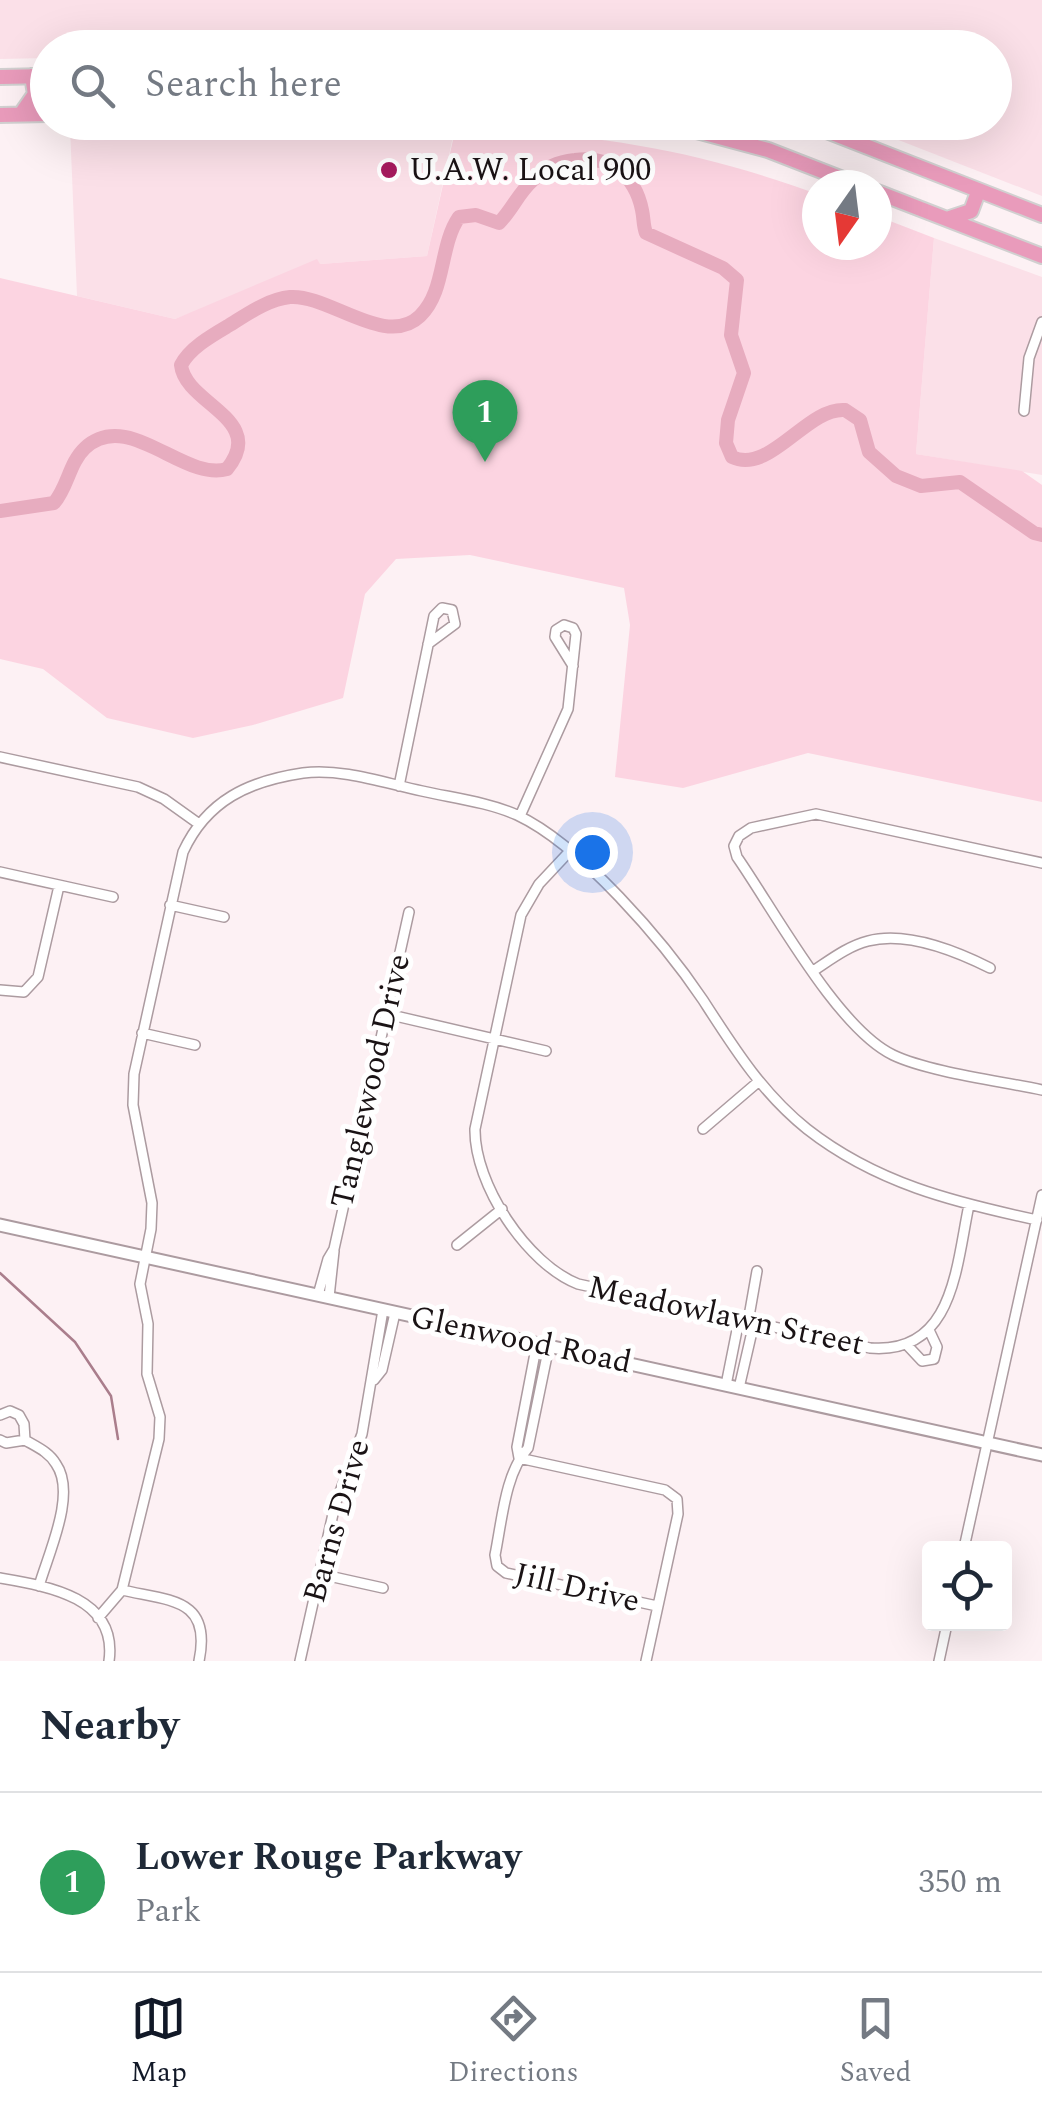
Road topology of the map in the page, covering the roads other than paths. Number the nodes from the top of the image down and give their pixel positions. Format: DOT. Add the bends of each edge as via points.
graph roads {
  1 [pos="30,76"];
  2 [pos="0,78"];
  3 [pos="30,101"];
  4 [pos="21,114"];
  5 [pos="30,114"];
  6 [pos="0,115"];
  7 [pos="735,140"];
  8 [pos="849,140"];
  9 [pos="819,170"];
  10 [pos="978,192"];
  11 [pos="892,198"];
  12 [pos="1042,216"];
  13 [pos="946,219"];
  14 [pos="1042,256"];
  15 [pos="1042,322"];
  16 [pos="1024,410"];
  17 [pos="428,644"];
  18 [pos="573,666"];
  19 [pos="0,757"];
  20 [pos="399,786"];
  21 [pos="520,816"];
  22 [pos="199,824"];
  23 [pos="569,852"];
  24 [pos="1042,862"];
  25 [pos="0,872"];
  26 [pos="59,886"];
  27 [pos="113,897"];
  28 [pos="170,905"];
  29 [pos="408,912"];
  30 [pos="224,918"];
  31 [pos="990,968"];
  32 [pos="813,971"];
  33 [pos="0,990"];
  34 [pos="387,1014"];
  35 [pos="142,1033"];
  36 [pos="494,1038"];
  37 [pos="196,1044"];
  38 [pos="546,1051"];
  39 [pos="758,1082"];
  40 [pos="1042,1090"];
  41 [pos="703,1129"];
  42 [pos="1042,1195"];
  43 [pos="969,1205"];
  44 [pos="502,1208"];
  45 [pos="1036,1220"];
  46 [pos="0,1224"];
  47 [pos="457,1245"];
  48 [pos="146,1257"];
  49 [pos="757,1271"];
  50 [pos="323,1296"];
  51 [pos="389,1312"];
  52 [pos="747,1321"];
  53 [pos="929,1330"];
  54 [pos="908,1344"];
  55 [pos="543,1345"];
  56 [pos="732,1386"];
  57 [pos="0,1414"];
  58 [pos="0,1440"];
  59 [pos="25,1440"];
  60 [pos="986,1443"];
  61 [pos="1042,1456"];
  62 [pos="519,1458"];
  63 [pos="965,1541"];
  64 [pos="320,1574"];
  65 [pos="0,1578"];
  66 [pos="38,1586"];
  67 [pos="383,1588"];
  68 [pos="122,1590"];
  69 [pos="657,1606"];
  70 [pos="98,1618"];
  71 [pos="945,1631"];
  72 [pos="110,1661"];
  73 [pos="199,1661"];
  74 [pos="300,1661"];
  75 [pos="646,1661"];
  76 [pos="939,1661"];
  1 -- 2 [label="main road"];
  3 -- 4 [label="main road"];
  4 -- 5 [label="main road"];
  4 -- 6 [label="main road"];
  7 -- 9 [label="main road"];
  8 -- 10 [label="main road"];
  10 -- 12 [label="main road"];
  10 -- 13 [label="main road" via="971,211"];
  11 -- 13 [label="main road"];
  13 -- 14 [label="main road"];
  15 -- 16 [label="street" via="1029,358"];
  17 -- 20 [label="street"];
  18 -- 21 [label="street" via="567,715"];
  19 -- 22 [label="street" via="138,787"];
  20 -- 21 [label="street"];
  20 -- 22 [label="street" via="331,772 284,776 237,791"];
  21 -- 23 [label="street"];
  22 -- 28 [label="street" via="183,852"];
  23 -- 36 [label="street, Meadowlawn Street" via="539,884 522,916"];
  23 -- 39 [label="street" via="661,943"];
  24 -- 32 [label="street" via="816,814 752,828 735,842 737,857"];
  25 -- 26 [label="street"];
  26 -- 27 [label="street"];
  26 -- 33 [label="street" via="38,978 24,992"];
  28 -- 30 [label="street"];
  28 -- 35 [label="street"];
  29 -- 34 [label="street, Tanglewood Drive"];
  31 -- 32 [label="street" via="943,949 887,938 853,946"];
  32 -- 40 [label="street" via="862,1032 891,1054"];
  34 -- 36 [label="street"];
  34 -- 50 [label="street, Tanglewood Drive"];
  35 -- 37 [label="street"];
  35 -- 48 [label="street" via="132,1095 152,1203"];
  36 -- 38 [label="street"];
  36 -- 44 [label="street, Meadowlawn Street" via="475,1142"];
  39 -- 41 [label="street"];
  39 -- 43 [label="street" via="852,1161"];
  42 -- 45 [label="street"];
  43 -- 45 [label="street"];
  43 -- 53 [label="street, Meadowlawn Street" via="948,1302"];
  44 -- 47 [label="street"];
  44 -- 52 [label="street, Meadowlawn Street" via="536,1257 566,1280"];
  45 -- 60 [label="street"];
  46 -- 48 [label="street, Glenwood Road"];
  48 -- 50 [label="street, Glenwood Road"];
  48 -- 68 [label="street" via="140,1284 146,1361 160,1417"];
  49 -- 52 [label="street"];
  50 -- 51 [label="street, Glenwood Road"];
  51 -- 55 [label="street, Glenwood Road"];
  51 -- 64 [label="street, Barns Drive" via="371,1367 360,1444 335,1505"];
  52 -- 54 [label="street, Meadowlawn Street" via="870,1348"];
  52 -- 56 [label="street"];
  53 -- 54 [label="street, Meadowlawn Street"];
  53 -- 54 [label="street" via="937,1347 934,1360 922,1361"];
  55 -- 56 [label="street, Glenwood Road"];
  55 -- 62 [label="street"];
  56 -- 60 [label="street, Glenwood Road"];
  57 -- 59 [label="street" via="19,1415"];
  58 -- 59 [label="street"];
  59 -- 66 [label="street" via="54,1460 64,1486"];
  60 -- 61 [label="street, Glenwood Road"];
  60 -- 63 [label="street"];
  62 -- 69 [label="street" via="665,1490 678,1499"];
  62 -- 69 [label="street, Jill Drive" via="495,1555 498,1568"];
  64 -- 67 [label="street"];
  64 -- 74 [label="street, Barns Drive"];
  65 -- 66 [label="street"];
  66 -- 70 [label="street" via="76,1596"];
  68 -- 70 [label="street"];
  68 -- 73 [label="street" via="180,1603 199,1619"];
  69 -- 75 [label="street"];
  70 -- 72 [label="street" via="108,1634"];
  71 -- 76 [label="street"];
}
